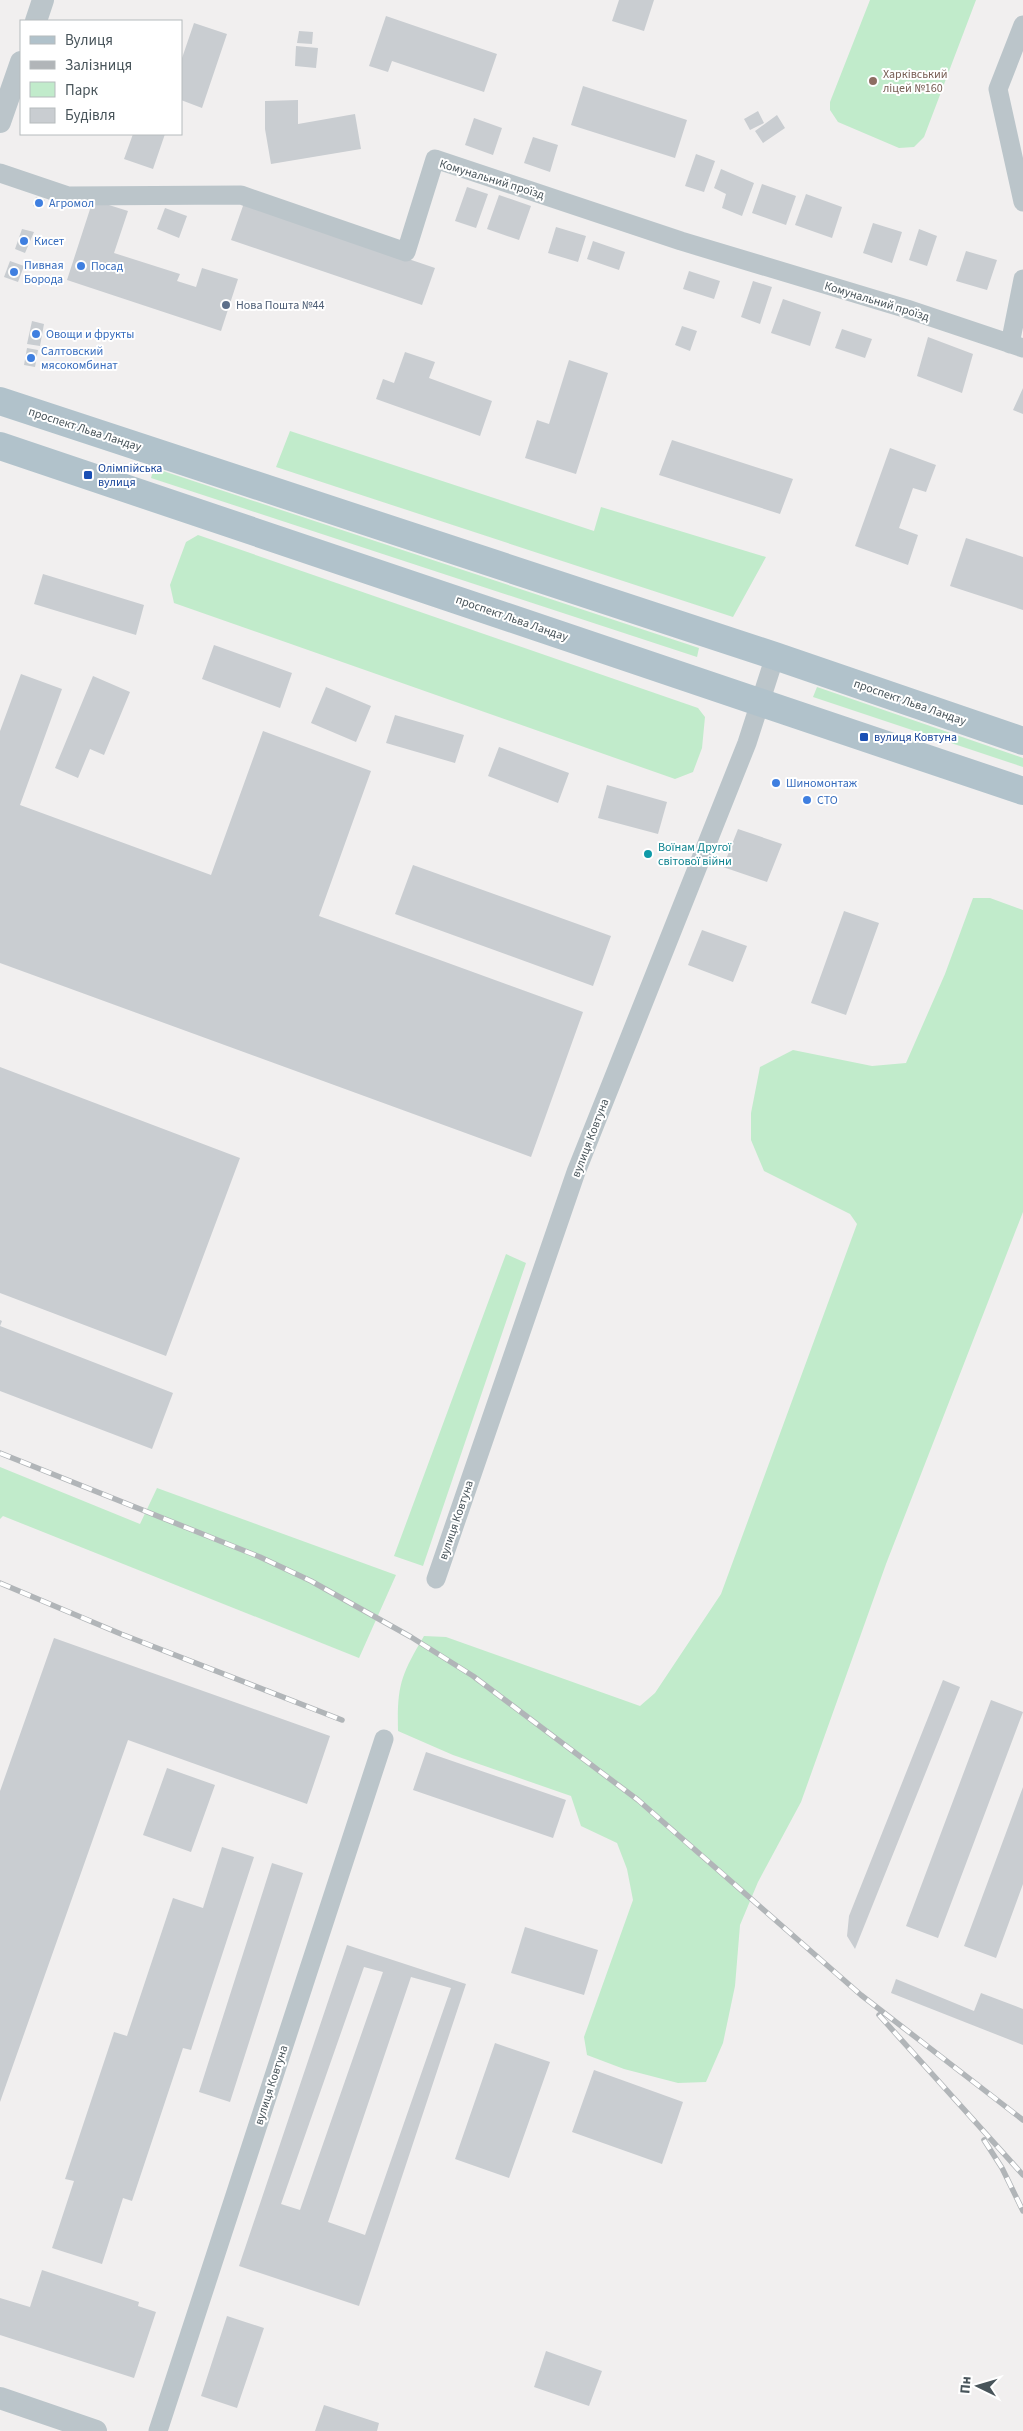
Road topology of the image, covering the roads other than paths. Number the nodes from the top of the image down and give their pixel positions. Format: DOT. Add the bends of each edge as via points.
graph roads {
  1 [pos="43,0"];
  2 [pos="36,20"];
  3 [pos="1023,25"];
  4 [pos="20,65"];
  5 [pos="0,122"];
  6 [pos="0,173"];
  7 [pos="1023,202"];
  8 [pos="1023,279"];
  9 [pos="1016,346"];
  10 [pos="0,401"];
  11 [pos="0,446"];
  12 [pos="775,656"];
  13 [pos="761,702"];
  14 [pos="1023,741"];
  15 [pos="1023,791"];
  16 [pos="436,1579"];
  17 [pos="384,1739"];
  18 [pos="0,2398"];
  19 [pos="96,2431"];
  20 [pos="158,2431"];
  1 -- 2 [label="street"];
  3 -- 7 [label="street" via="998,89"];
  4 -- 5 [label="street"];
  6 -- 9 [label="street, Комунальний проїзд" via="68,196 241,195 406,252 436,159 681,241 907,309"];
  8 -- 9 [label="street"];
  10 -- 12 [label="main road, проспект Льва Ландау"];
  11 -- 13 [label="main road, проспект Льва Ландау"];
  12 -- 13 [label="street, вулиця Ковтуна"];
  12 -- 14 [label="main road, проспект Льва Ландау"];
  13 -- 15 [label="main road, проспект Льва Ландау"];
  13 -- 16 [label="street, вулиця Ковтуна" via="576,1172"];
  17 -- 20 [label="street, вулиця Ковтуна"];
  18 -- 19 [label="street"];
}
